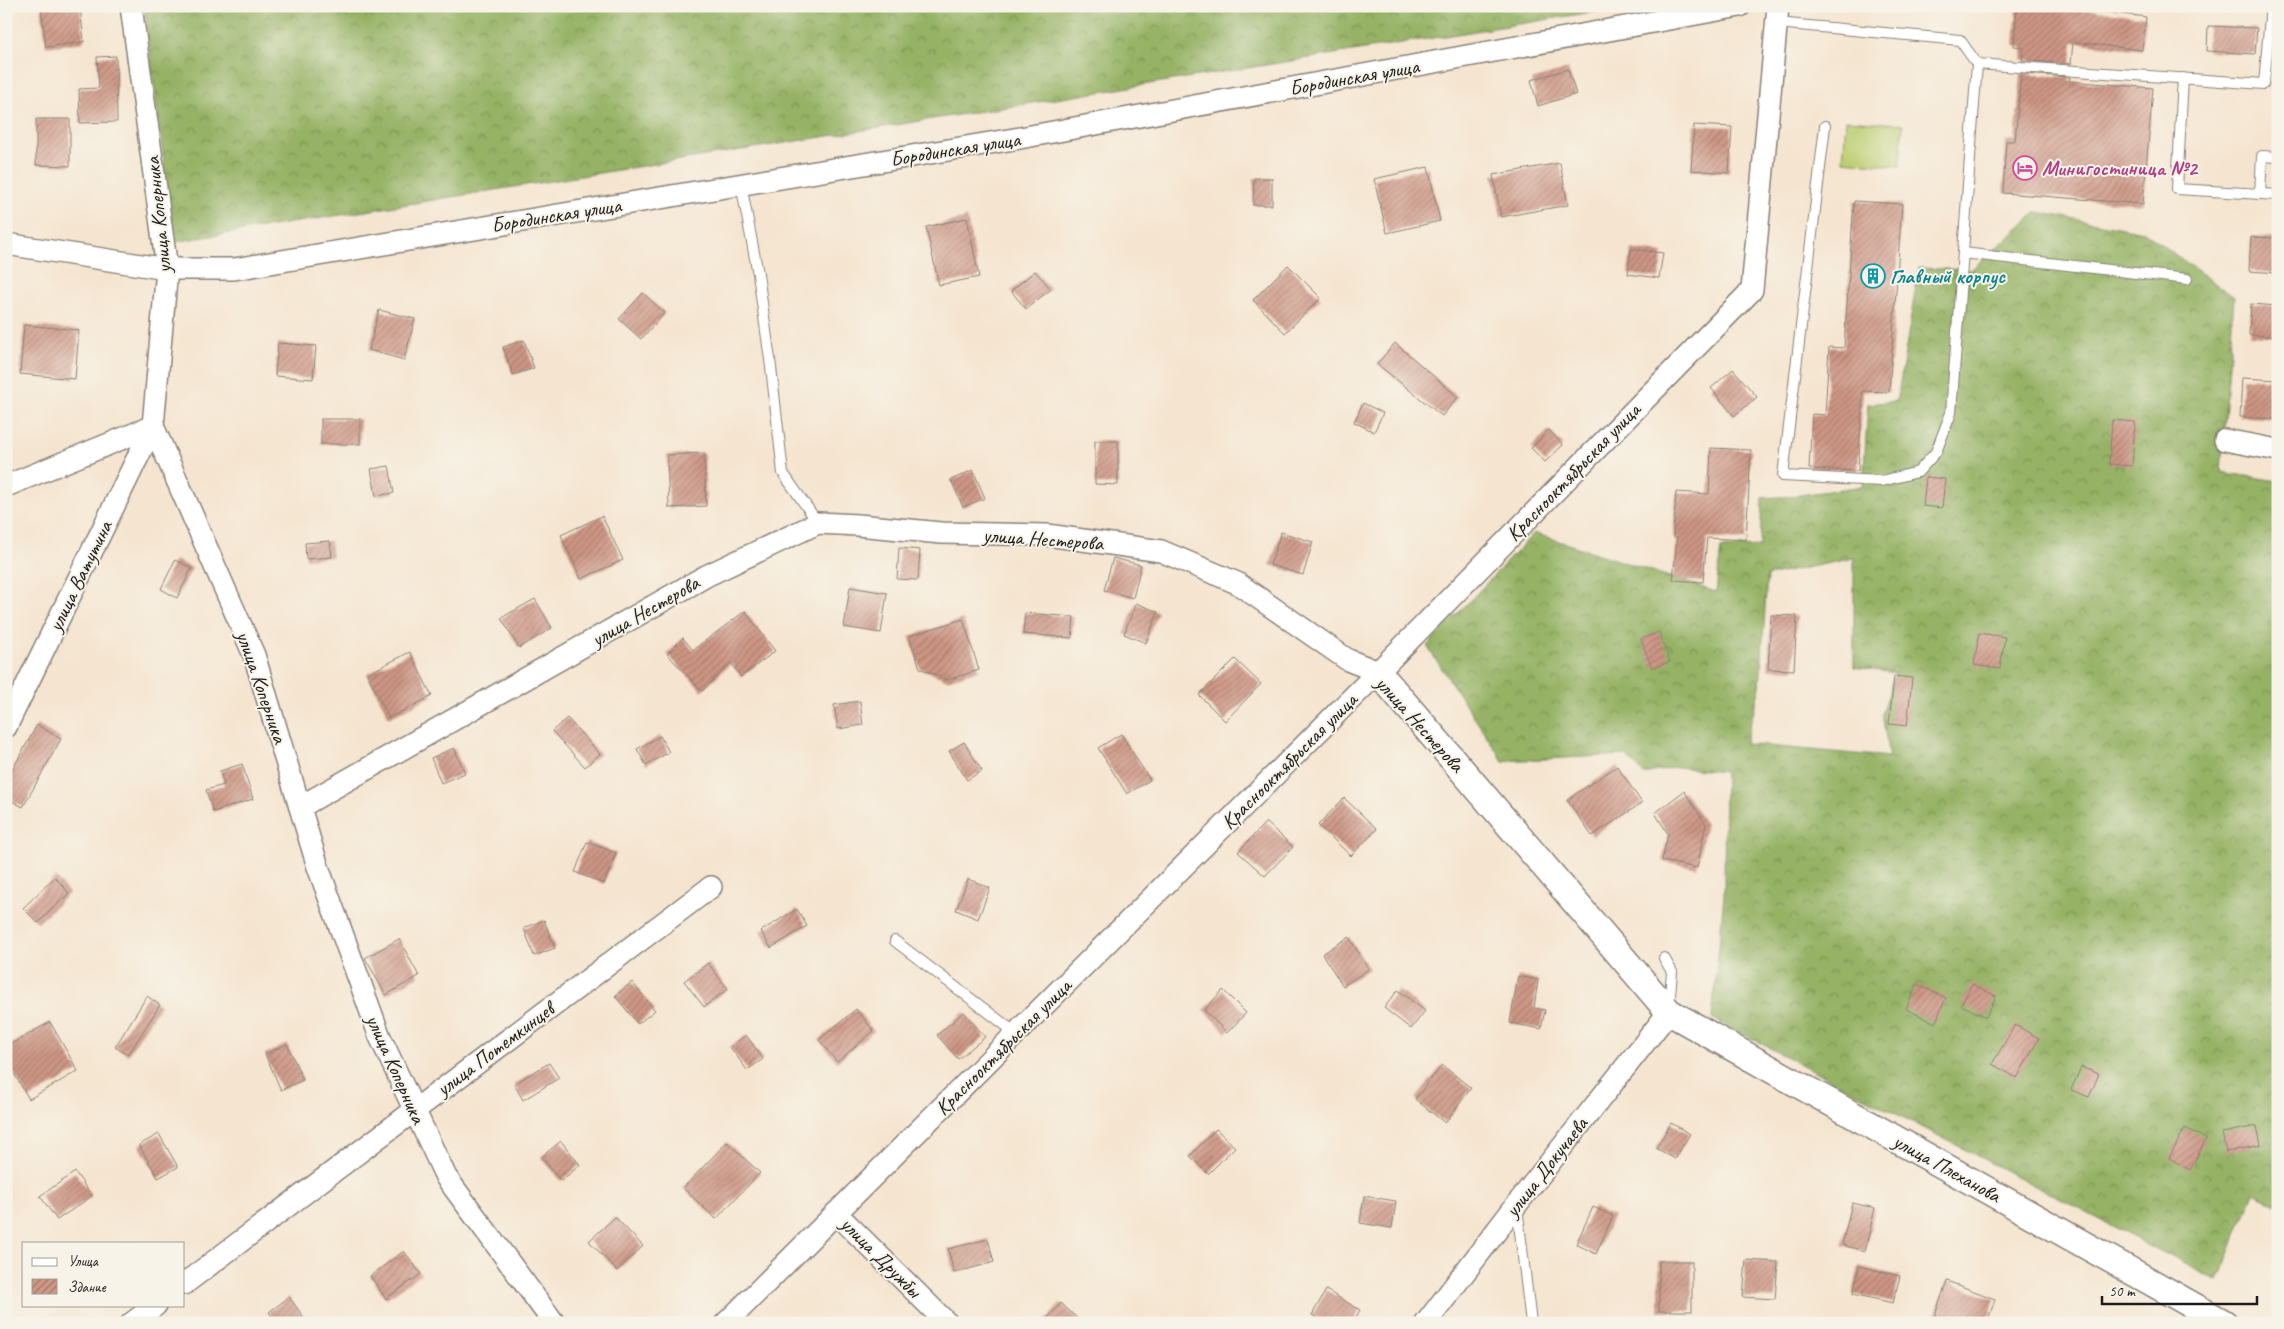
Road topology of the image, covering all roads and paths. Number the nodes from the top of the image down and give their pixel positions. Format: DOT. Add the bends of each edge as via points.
graph roads {
  1 [pos="131,6"];
  2 [pos="1740,6"];
  3 [pos="2271,6"];
  4 [pos="1777,14"];
  5 [pos="1977,64"];
  6 [pos="2183,78"];
  7 [pos="1825,126"];
  8 [pos="2278,157"];
  9 [pos="741,184"];
  10 [pos="2260,194"];
  11 [pos="2278,195"];
  12 [pos="6,244"];
  13 [pos="1963,253"];
  14 [pos="168,270"];
  15 [pos="2187,279"];
  16 [pos="153,426"];
  17 [pos="2225,440"];
  18 [pos="2278,450"];
  19 [pos="6,486"];
  20 [pos="818,524"];
  21 [pos="1378,672"];
  22 [pos="6,726"];
  23 [pos="300,807"];
  24 [pos="711,887"];
  25 [pos="895,941"];
  26 [pos="1664,958"];
  27 [pos="1669,1012"];
  28 [pos="1017,1034"];
  29 [pos="414,1110"];
  30 [pos="1517,1204"];
  31 [pos="836,1213"];
  32 [pos="185,1283"];
  33 [pos="155,1306"];
  34 [pos="132,1323"];
  35 [pos="554,1323"];
  36 [pos="726,1323"];
  37 [pos="947,1323"];
  38 [pos="1426,1323"];
  39 [pos="1531,1323"];
  40 [pos="2224,1323"];
  1 -- 14 [label="street, улица Коперника"];
  2 -- 9 [label="street, Бородинская улица" via="1020,138"];
  3 -- 6 [label="lane" via="2264,84"];
  4 -- 5 [label="lane" via="1960,40"];
  4 -- 21 [label="street, Краснооктябрьская улица" via="1752,290"];
  5 -- 6 [label="lane"];
  5 -- 13 [label="lane"];
  6 -- 10 [label="lane" via="2177,190"];
  7 -- 13 [label="lane" via="1784,476 1882,481 1918,472 1936,452 1951,413"];
  8 -- 10 [label="lane" via="2262,156"];
  9 -- 14 [label="street, Бородинская улица" via="234,269"];
  9 -- 20 [label="lane" via="771,367 783,473"];
  10 -- 11 [label="lane"];
  12 -- 14 [label="street, Бородинская улица"];
  13 -- 15 [label="lane"];
  14 -- 16 [label="street, улица Коперника"];
  16 -- 19 [label="street"];
  16 -- 22 [label="street, улица Ватутина"];
  16 -- 23 [label="street, улица Коперника" via="254,654"];
  17 -- 18 [label="street"];
  20 -- 21 [label="street, улица Нестерова" via="942,533 1047,535 1161,551 1237,583 1348,660"];
  20 -- 23 [label="street, улица Нестерова" via="706,576"];
  21 -- 27 [label="street, улица Нестерова"];
  21 -- 28 [label="street, Краснооктябрьская улица"];
  23 -- 29 [label="street, улица Коперника" via="318,867 380,1037"];
  24 -- 29 [label="street, улица Потемкинцев"];
  25 -- 28 [label="lane"];
  26 -- 27 [label="lane" via="1672,972"];
  27 -- 30 [label="street, улица Докучаева"];
  27 -- 40 [label="street, улица Плеханова"];
  28 -- 31 [label="street, Краснооктябрьская улица"];
  29 -- 32 [label="street, улица Потемкинцев"];
  29 -- 35 [label="street, улица Коперника" via="446,1177"];
  30 -- 38 [label="street, улица Докучаева"];
  30 -- 39 [label="lane"];
  31 -- 36 [label="street, Краснооктябрьская улица"];
  31 -- 37 [label="street, улица Дружбы"];
  33 -- 34 [label="street"];
}
